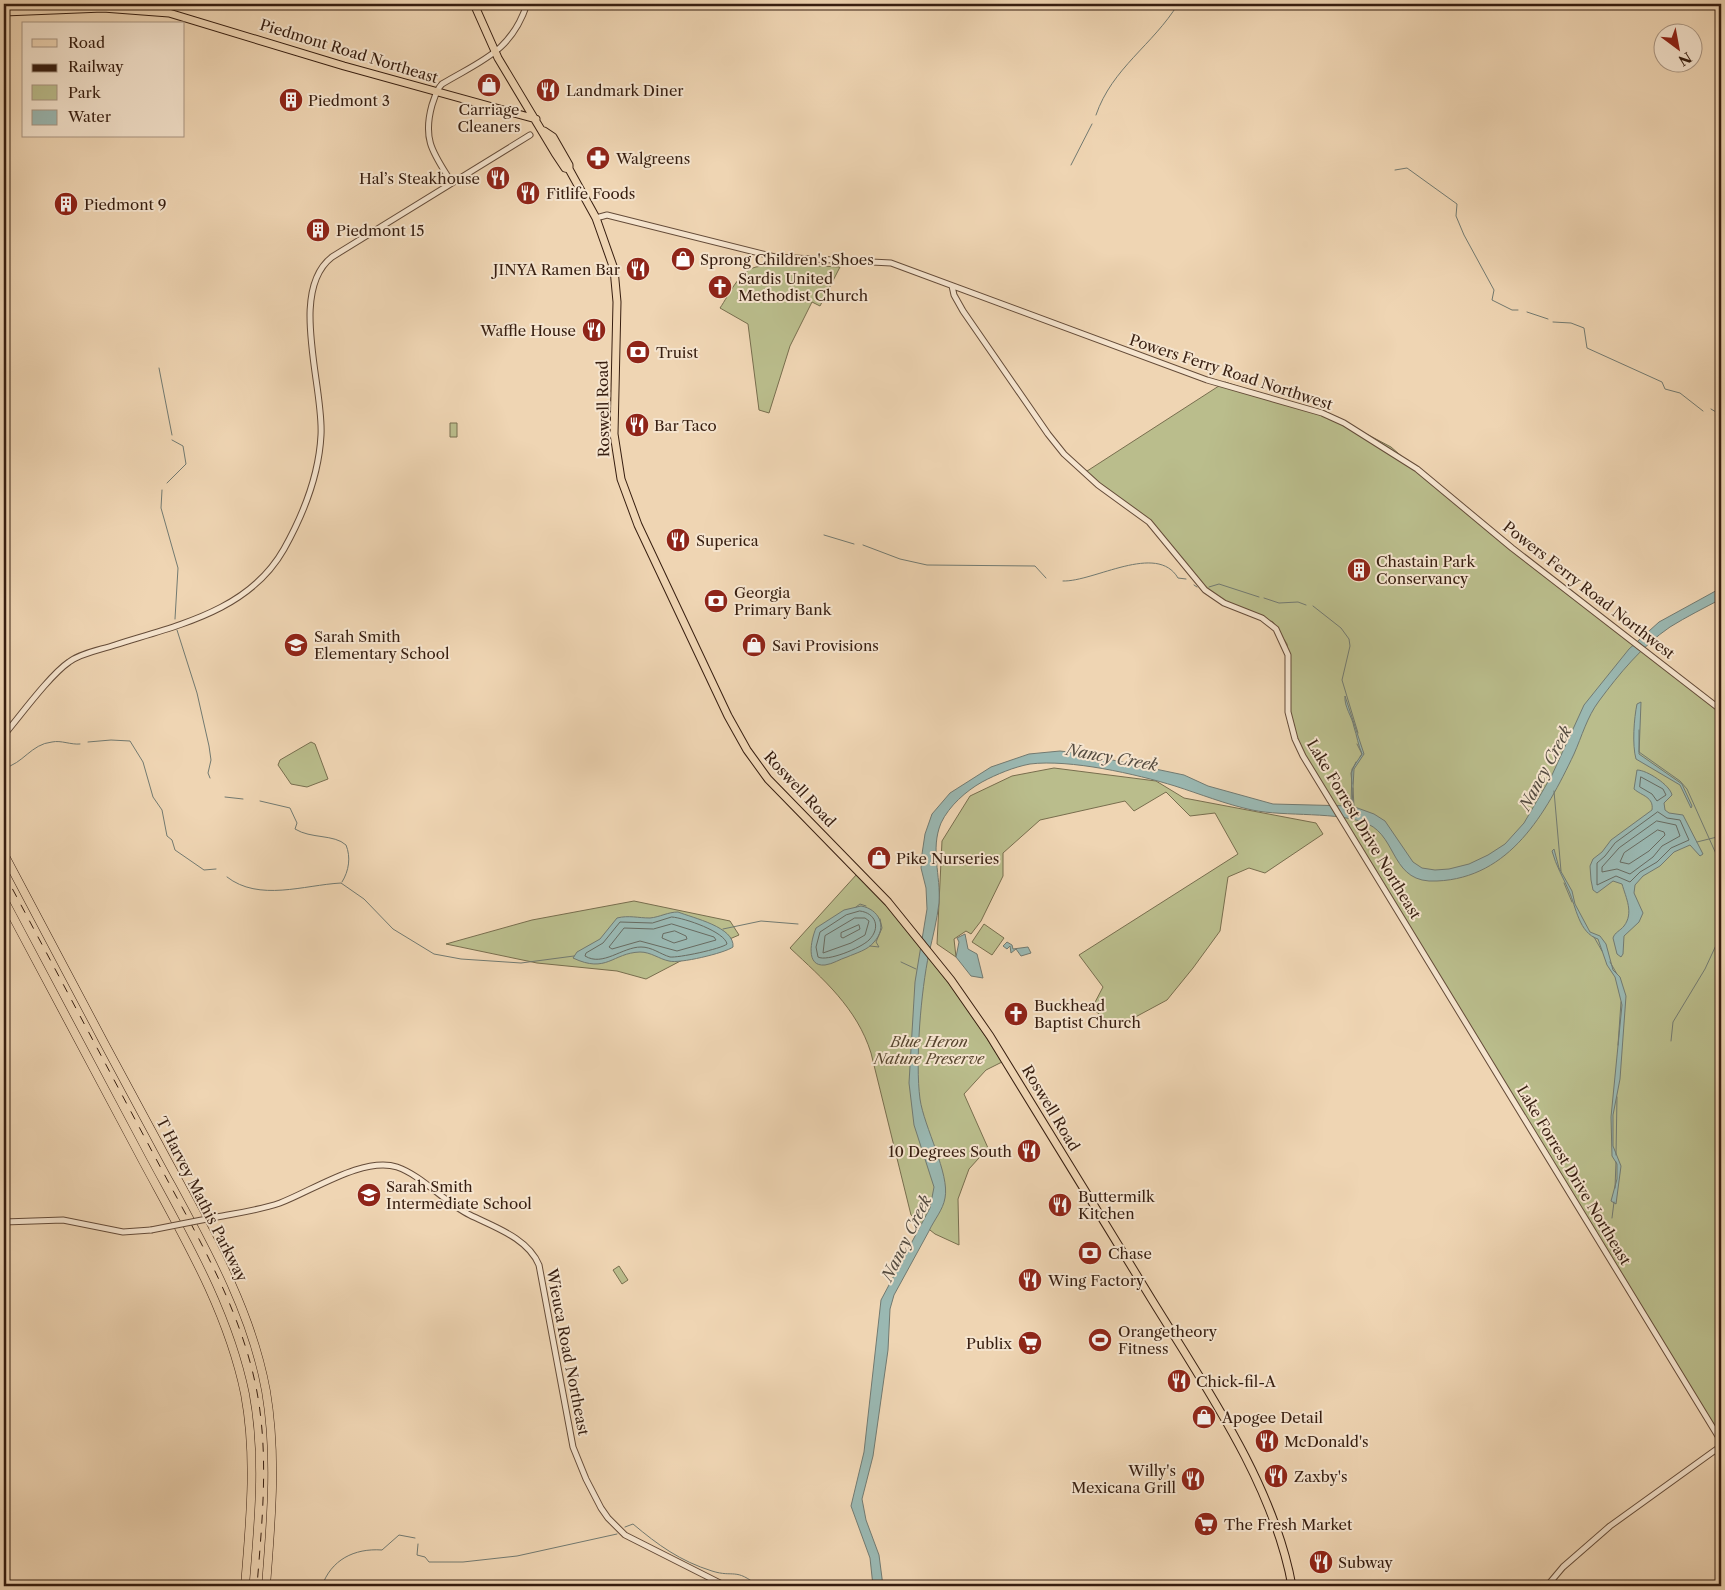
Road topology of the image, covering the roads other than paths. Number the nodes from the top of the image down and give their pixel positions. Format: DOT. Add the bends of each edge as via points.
graph roads {
  1 [pos="474,4"];
  2 [pos="527,4"];
  3 [pos="4,12"];
  4 [pos="496,52"];
  5 [pos="436,92"];
  6 [pos="536,120"];
  7 [pos="530,135"];
  8 [pos="452,184"];
  9 [pos="596,218"];
  10 [pos="952,286"];
  11 [pos="1721,710"];
  12 [pos="4,735"];
  13 [pos="4,854"];
  14 [pos="4,900"];
  15 [pos="4,1222"];
  16 [pos="1721,1441"];
  17 [pos="1721,1446"];
  18 [pos="244,1586"];
  19 [pos="266,1586"];
  20 [pos="726,1586"];
  21 [pos="1292,1586"];
  22 [pos="1547,1586"];
  1 -- 4 [label="main road, Roswell Road"];
  2 -- 4 [label="street" via="517,29"];
  3 -- 5 [label="main road, Piedmont Road Northeast" via="103,8 169,13"];
  4 -- 5 [label="street" via="442,84"];
  4 -- 6 [label="main road, Roswell Road"];
  5 -- 6 [label="main road, Piedmont Road Northeast"];
  5 -- 8 [label="street" via="428,120 428,138 432,152"];
  6 -- 9 [label="main road, Roswell Road" via="565,168 569,169"];
  7 -- 8 [label="street"];
  8 -- 12 [label="street" via="332,257 321,266 315,277 310,330 320,404 319,453 304,506 272,568 242,596 208,614 69,661"];
  9 -- 10 [label="street, Powers Ferry Road Northwest" via="607,215 775,257 891,263"];
  9 -- 21 [label="main road, Roswell Road" via="616,283 614,406 616,454 621,479 638,525 728,716 747,750 782,795 858,869 919,939 990,1036 1211,1395 1262,1492 1283,1547"];
  10 -- 11 [label="street, Powers Ferry Road Northwest" via="1207,380 1322,413 1344,423 1417,468 1512,548"];
  10 -- 16 [label="street, Lake Forrest Drive Northeast" via="963,311 1064,454 1098,485 1149,522 1205,590 1224,603 1262,618 1276,629 1288,655 1288,706 1295,739"];
  13 -- 19 [label="highway, T Harvey Mathis Parkway" via="210,1241 241,1307 262,1370 269,1411 273,1476"];
  14 -- 18 [label="highway" via="194,1258 228,1335 245,1395 250,1435 251,1498"];
  15 -- 20 [label="street, Wieuca Road Northeast, bridge" via="63,1220 123,1232 151,1230 278,1204 356,1170 383,1164 404,1170 459,1210 521,1243 533,1254 538,1265 575,1453 600,1508 625,1535"];
  17 -- 22 [label="street" via="1610,1526 1560,1570"];
}
